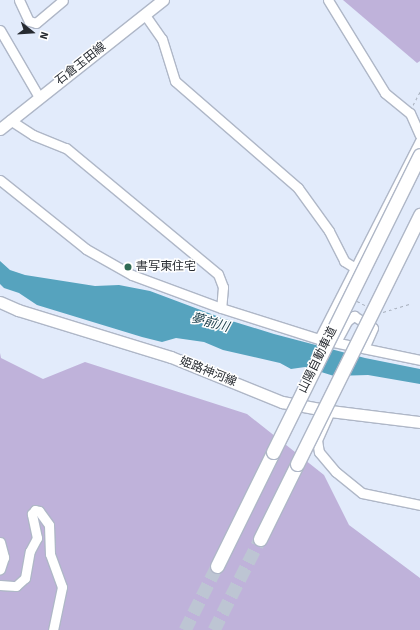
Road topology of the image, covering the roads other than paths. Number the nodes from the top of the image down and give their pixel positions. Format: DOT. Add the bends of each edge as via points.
graph roads {
  1 [pos="19,0"];
  2 [pos="63,0"];
  3 [pos="163,0"];
  4 [pos="328,0"];
  5 [pos="145,15"];
  6 [pos="0,30"];
  7 [pos="39,97"];
  8 [pos="10,120"];
  9 [pos="0,129"];
  10 [pos="420,135"];
  11 [pos="420,141"];
  12 [pos="420,155"];
  13 [pos="0,180"];
  14 [pos="420,215"];
  15 [pos="355,268"];
  16 [pos="0,302"];
  17 [pos="221,308"];
  18 [pos="319,339"];
  19 [pos="336,342"];
  20 [pos="364,348"];
  21 [pos="420,360"];
  22 [pos="330,411"];
  23 [pos="420,422"];
  24 [pos="420,505"];
  25 [pos="260,539"];
  26 [pos="0,542"];
  27 [pos="217,566"];
  28 [pos="0,569"];
  29 [pos="0,586"];
  30 [pos="53,630"];
  1 -- 2 [label="street" via="29,21 36,23"];
  3 -- 5 [label="main road, 石倉玉田線"];
  4 -- 10 [label="street" via="385,93 410,113"];
  5 -- 7 [label="main road, 石倉玉田線"];
  5 -- 15 [label="street" via="162,40 175,81 298,188 329,231 344,261"];
  6 -- 7 [label="street"];
  7 -- 8 [label="main road, 石倉玉田線"];
  8 -- 9 [label="main road, 石倉玉田線"];
  8 -- 17 [label="street" via="33,135 66,148 218,274 222,287"];
  11 -- 15 [label="street"];
  12 -- 27 [label="highway, 山陽自動車道, bridge"];
  13 -- 17 [label="street" via="99,258 132,276"];
  14 -- 25 [label="highway, bridge"];
  15 -- 18 [label="street"];
  16 -- 22 [label="main road, 姫路神河線" via="18,310 171,357 282,402"];
  17 -- 18 [label="street"];
  18 -- 19 [label="street"];
  19 -- 20 [label="street"];
  19 -- 20 [label="street" via="347,320 354,316 373,328"];
  20 -- 21 [label="street"];
  22 -- 23 [label="main road, 姫路神河線"];
  22 -- 24 [label="street" via="317,440 319,452 336,472 362,493"];
  26 -- 28 [label="street" via="4,557"];
  29 -- 30 [label="street" via="16,586 22,583 30,551 37,538 32,514 34,510 38,511 49,525 50,554 62,587"];
}
